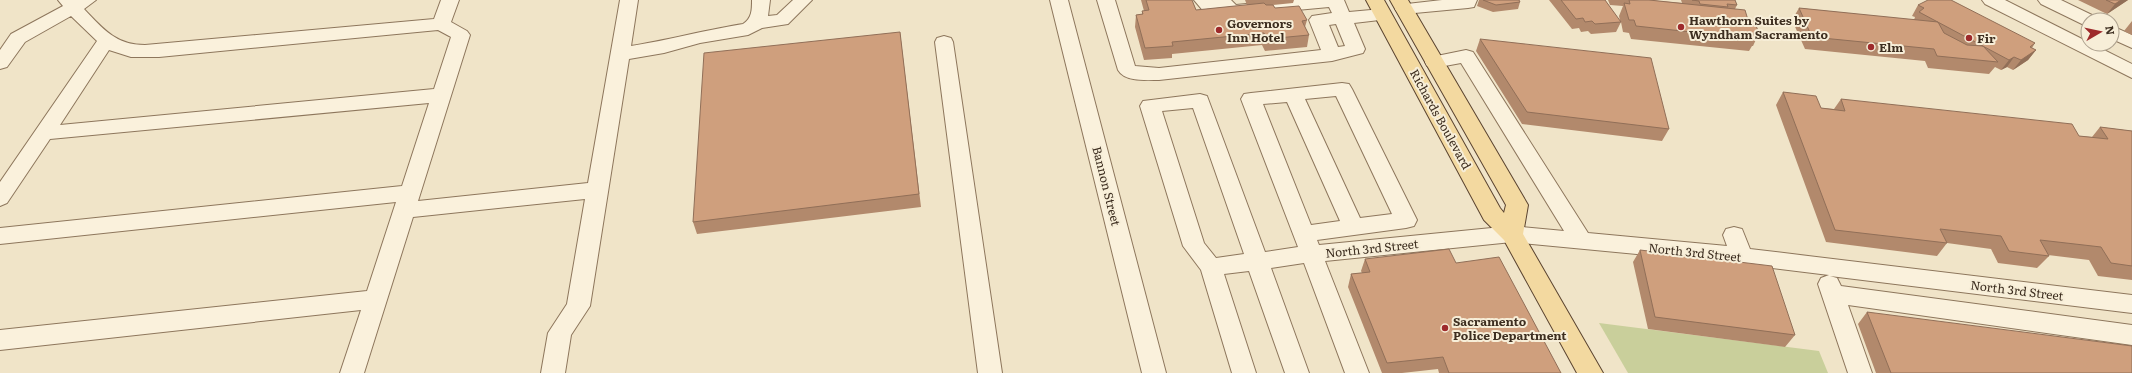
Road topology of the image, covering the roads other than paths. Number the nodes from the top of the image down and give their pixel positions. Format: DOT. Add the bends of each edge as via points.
graph roads {
  1 [pos="450,0"];
  2 [pos="629,0"];
  3 [pos="761,0"];
  4 [pos="803,0"];
  5 [pos="1059,0"];
  6 [pos="1106,0"];
  7 [pos="1203,0"];
  8 [pos="1335,0"];
  9 [pos="1468,0"];
  10 [pos="1992,0"];
  11 [pos="2047,0"];
  12 [pos="76,2"];
  13 [pos="1402,4"];
  14 [pos="1432,4"];
  15 [pos="1227,5"];
  16 [pos="1378,7"];
  17 [pos="2080,16"];
  18 [pos="1343,18"];
  19 [pos="757,22"];
  20 [pos="441,24"];
  21 [pos="2120,36"];
  22 [pos="107,40"];
  23 [pos="944,42"];
  24 [pos="2132,42"];
  25 [pos="6,45"];
  26 [pos="620,54"];
  27 [pos="1332,55"];
  28 [pos="1434,62"];
  29 [pos="0,63"];
  30 [pos="2132,72"];
  31 [pos="1293,94"];
  32 [pos="442,95"];
  33 [pos="44,133"];
  34 [pos="597,190"];
  35 [pos="0,198"];
  36 [pos="407,201"];
  37 [pos="1353,227"];
  38 [pos="1512,234"];
  39 [pos="1734,235"];
  40 [pos="0,236"];
  41 [pos="1581,240"];
  42 [pos="1307,244"];
  43 [pos="1742,256"];
  44 [pos="1257,261"];
  45 [pos="1822,266"];
  46 [pos="1211,267"];
  47 [pos="1832,294"];
  48 [pos="376,299"];
  49 [pos="2132,304"];
  50 [pos="2132,335"];
  51 [pos="0,340"];
  52 [pos="352,373"];
  53 [pos="553,373"];
  54 [pos="990,373"];
  55 [pos="1154,373"];
  56 [pos="1244,373"];
  57 [pos="1297,373"];
  58 [pos="1357,373"];
  59 [pos="1590,373"];
  60 [pos="1860,373"];
  1 -- 20 [label="street"];
  2 -- 26 [label="street"];
  3 -- 19 [label="street"];
  4 -- 19 [label="street" via="782,20"];
  5 -- 55 [label="street, Bannon Street"];
  6 -- 27 [label="street" via="1127,70 1138,74 1159,74"];
  7 -- 15 [label="street" via="1205,4 1222,13"];
  8 -- 15 [label="street"];
  8 -- 18 [label="street"];
  9 -- 14 [label="street" via="1468,3"];
  10 -- 30 [label="street"];
  11 -- 17 [label="street"];
  12 -- 22 [label="street"];
  12 -- 25 [label="street"];
  13 -- 14 [label="street"];
  13 -- 28 [label="main road, Richards Boulevard"];
  16 -- 18 [label="street"];
  16 -- 38 [label="main road, Richards Boulevard" via="1492,214"];
  18 -- 27 [label="street" via="1356,48"];
  18 -- 27 [label="street" via="1318,20"];
  19 -- 26 [label="street" via="748,29"];
  20 -- 22 [label="street" via="159,50 121,48"];
  20 -- 32 [label="street" via="461,35"];
  21 -- 24 [label="street"];
  22 -- 33 [label="street"];
  23 -- 54 [label="street"];
  25 -- 29 [label="street"];
  26 -- 34 [label="street"];
  28 -- 38 [label="main road, Richards Boulevard" via="1517,205"];
  28 -- 41 [label="street" via="1466,56"];
  31 -- 37 [label="street"];
  31 -- 37 [label="street" via="1342,89 1406,220"];
  31 -- 42 [label="street" via="1251,99"];
  32 -- 33 [label="street"];
  32 -- 36 [label="street"];
  33 -- 35 [label="street"];
  34 -- 36 [label="street"];
  34 -- 53 [label="street" via="578,306 560,333"];
  36 -- 40 [label="street"];
  36 -- 48 [label="street"];
  37 -- 42 [label="street"];
  38 -- 41 [label="street, North 3rd Street"];
  38 -- 42 [label="street, North 3rd Street"];
  38 -- 59 [label="main road, Richards Boulevard"];
  39 -- 43 [label="street"];
  41 -- 43 [label="street, North 3rd Street"];
  42 -- 44 [label="street, North 3rd Street"];
  42 -- 58 [label="street"];
  43 -- 45 [label="street, North 3rd Street"];
  44 -- 46 [label="street, North 3rd Street"];
  44 -- 46 [label="street" via="1200,101 1150,106 1194,246"];
  44 -- 57 [label="street"];
  45 -- 47 [label="street"];
  45 -- 49 [label="street, North 3rd Street"];
  46 -- 56 [label="street"];
  47 -- 50 [label="street"];
  47 -- 60 [label="street"];
  48 -- 51 [label="street"];
  48 -- 52 [label="street"];
}
